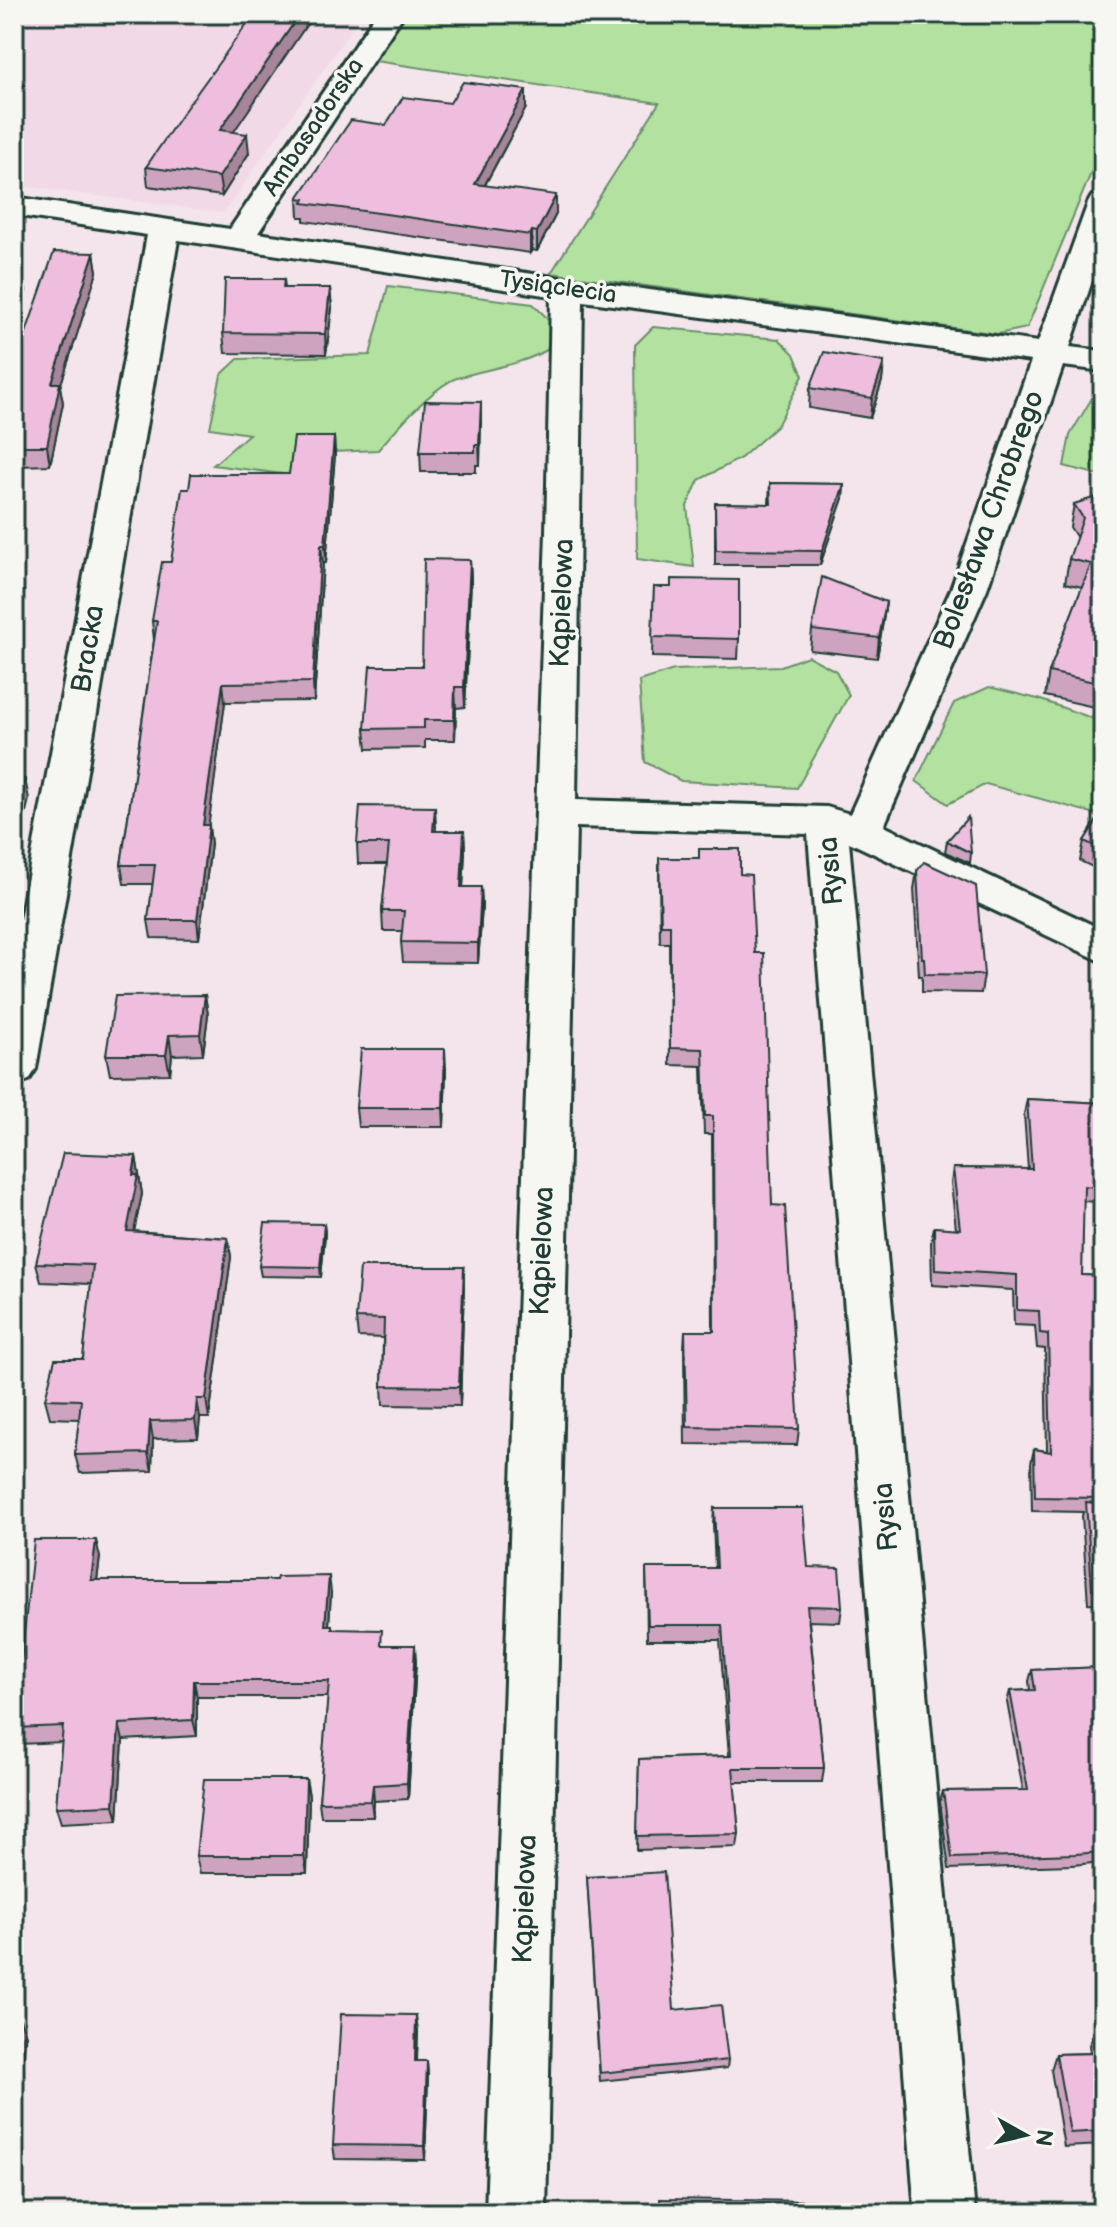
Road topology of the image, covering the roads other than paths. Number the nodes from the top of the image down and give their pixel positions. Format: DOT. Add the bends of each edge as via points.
graph roads {
  1 [pos="390,14"];
  2 [pos="1103,203"];
  3 [pos="14,206"];
  4 [pos="164,229"];
  5 [pos="238,240"];
  6 [pos="567,289"];
  7 [pos="1049,352"];
  8 [pos="1103,361"];
  9 [pos="554,813"];
  10 [pos="844,826"];
  11 [pos="1103,947"];
  12 [pos="14,1069"];
  13 [pos="516,2213"];
  14 [pos="945,2213"];
  1 -- 5 [label="street, Ambasadorska"];
  2 -- 7 [label="street, Bolesława Chrobrego"];
  3 -- 4 [label="street, Tysiąclecia"];
  4 -- 5 [label="street, Tysiąclecia"];
  4 -- 12 [label="street, Bracka"];
  5 -- 6 [label="street, Tysiąclecia"];
  6 -- 7 [label="street, Tysiąclecia"];
  6 -- 9 [label="street, Kąpielowa"];
  7 -- 8 [label="street, Tysiąclecia"];
  7 -- 10 [label="street, Bolesława Chrobrego" via="969,589"];
  9 -- 10 [label="street"];
  9 -- 13 [label="street, Kąpielowa"];
  10 -- 11 [label="street"];
  10 -- 14 [label="street, Rysia"];
}
